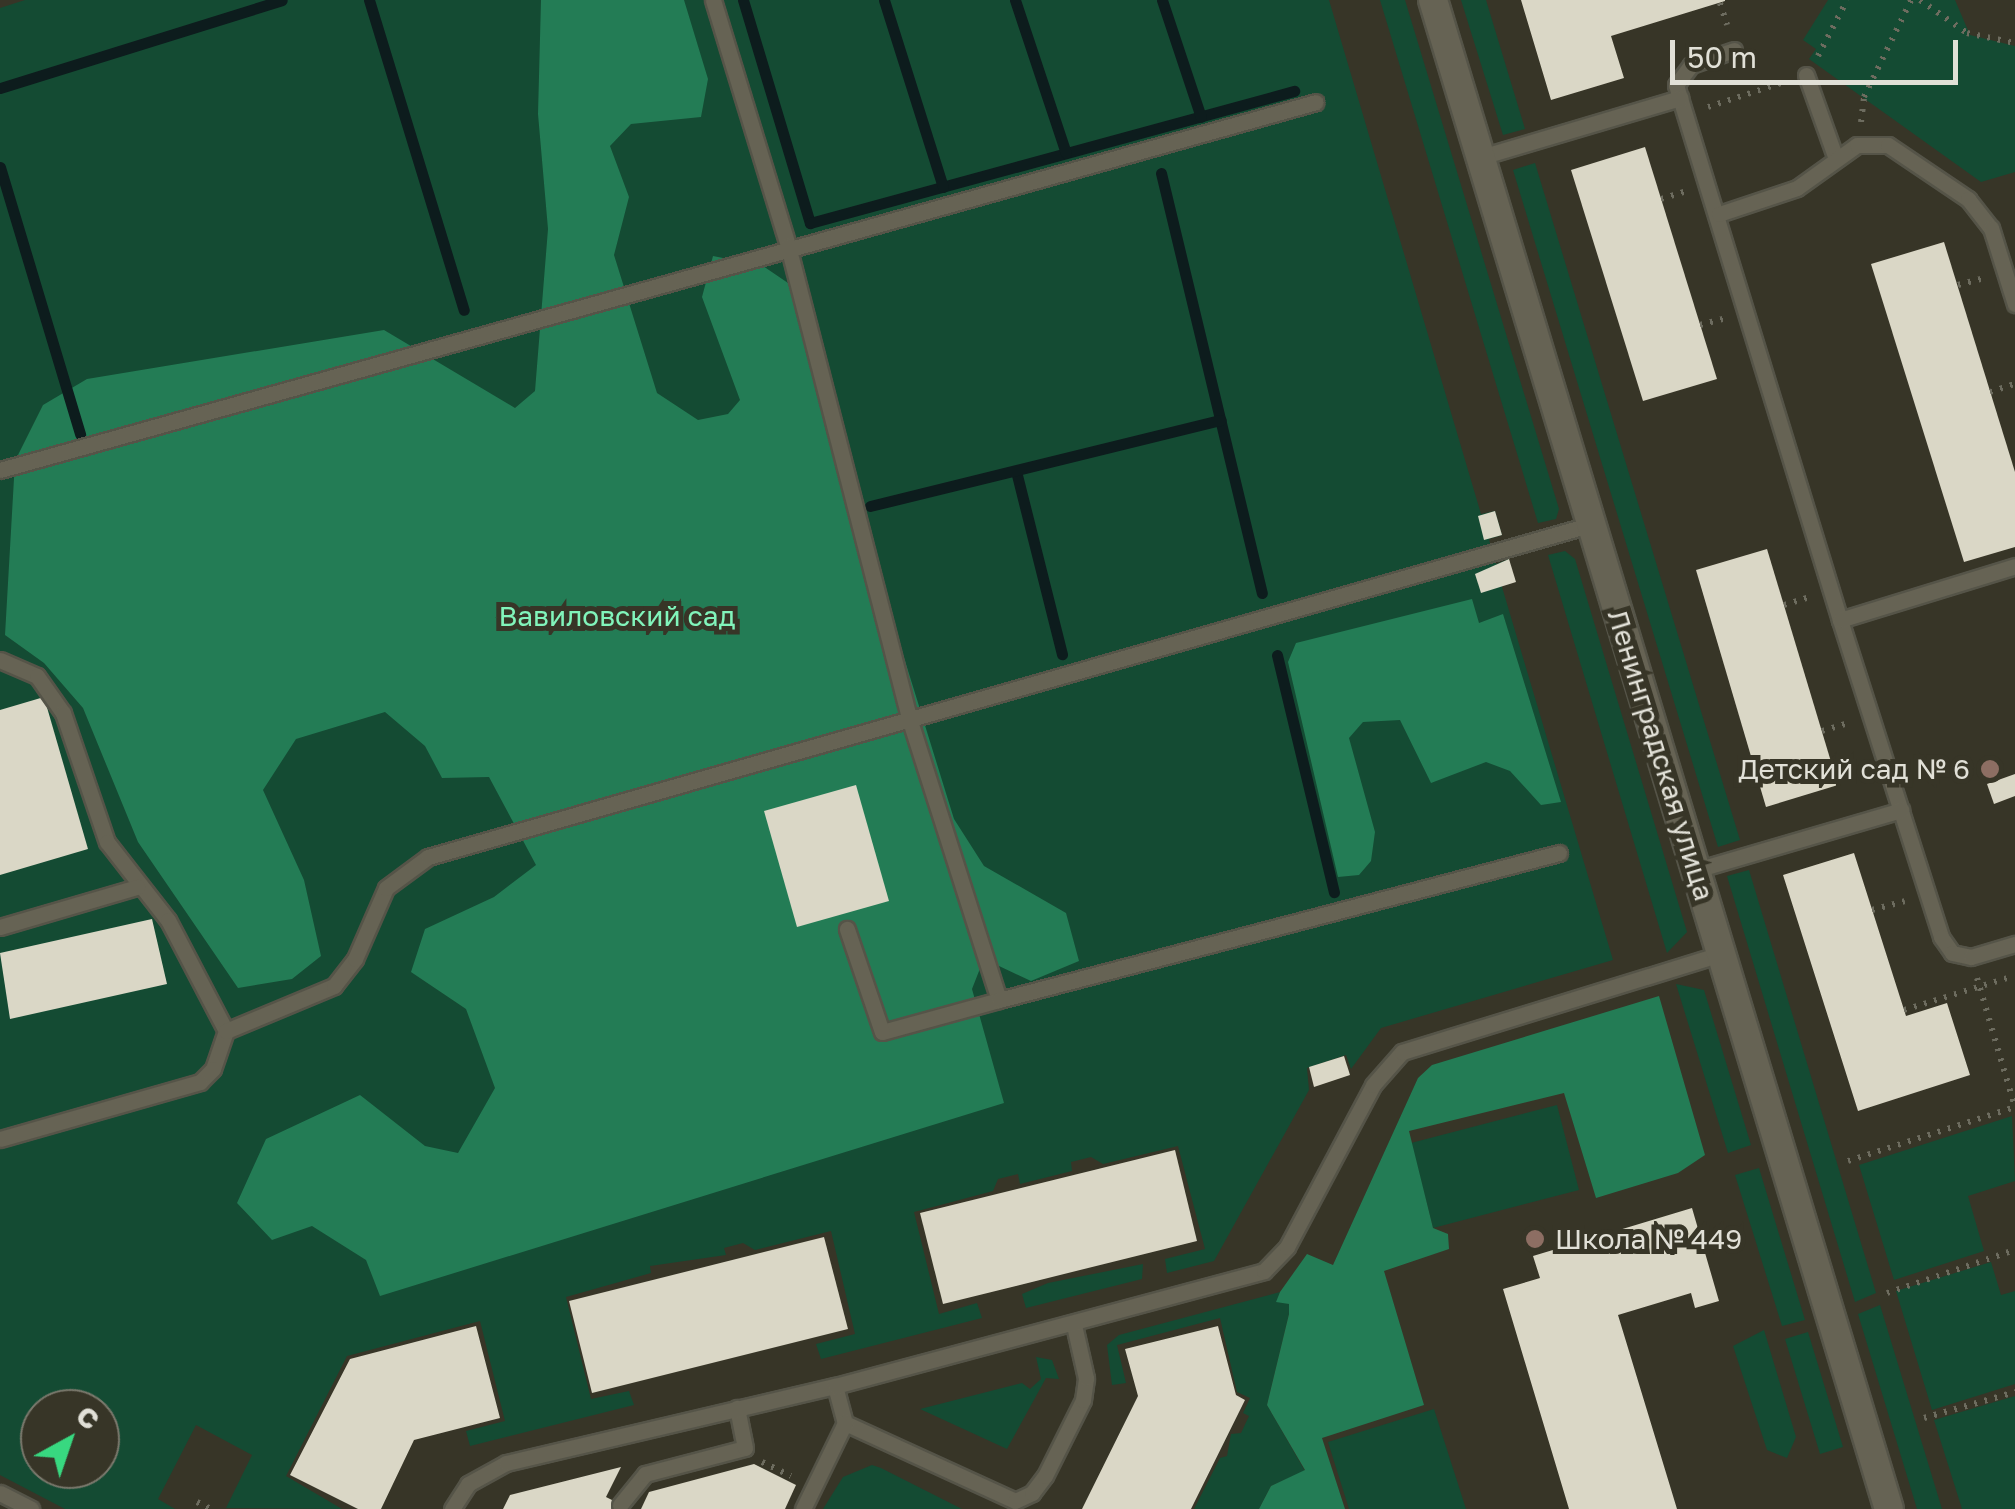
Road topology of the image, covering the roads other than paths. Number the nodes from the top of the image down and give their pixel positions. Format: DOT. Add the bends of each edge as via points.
graph roads {
  1 [pos="713,0"];
  2 [pos="1433,0"];
  3 [pos="1734,50"];
  4 [pos="1806,75"];
  5 [pos="1680,98"];
  6 [pos="1316,102"];
  7 [pos="1835,156"];
  8 [pos="1480,157"];
  9 [pos="1719,214"];
  10 [pos="788,246"];
  11 [pos="2015,304"];
  12 [pos="0,470"];
  13 [pos="1592,524"];
  14 [pos="2015,566"];
  15 [pos="1840,620"];
  16 [pos="0,660"];
  17 [pos="910,720"];
  18 [pos="1901,810"];
  19 [pos="1559,852"];
  20 [pos="1696,870"];
  21 [pos="137,887"];
  22 [pos="0,927"];
  23 [pos="847,929"];
  24 [pos="2015,944"];
  25 [pos="1721,954"];
  26 [pos="999,1000"];
  27 [pos="226,1031"];
  28 [pos="0,1139"];
  29 [pos="1074,1325"];
  30 [pos="835,1386"];
  31 [pos="737,1408"];
  32 [pos="845,1423"];
  33 [pos="0,1493"];
  34 [pos="620,1504"];
  35 [pos="31,1509"];
  36 [pos="452,1509"];
  37 [pos="803,1509"];
  38 [pos="1890,1509"];
  1 -- 10 [label="lane"];
  2 -- 8 [label="street, Ленинградская улица"];
  3 -- 5 [label="lane" via="1680,73"];
  4 -- 7 [label="lane"];
  5 -- 8 [label="lane"];
  5 -- 9 [label="lane"];
  6 -- 10 [label="lane"];
  7 -- 9 [label="lane" via="1797,188"];
  7 -- 11 [label="lane" via="1858,145 1900,151 1968,199 1991,228"];
  8 -- 13 [label="street, Ленинградская улица"];
  9 -- 15 [label="lane"];
  10 -- 12 [label="lane"];
  10 -- 17 [label="lane"];
  13 -- 17 [label="lane"];
  13 -- 20 [label="street, Ленинградская улица"];
  14 -- 15 [label="lane"];
  15 -- 18 [label="lane"];
  16 -- 21 [label="lane" via="36,676 63,713 106,842"];
  17 -- 26 [label="lane"];
  17 -- 27 [label="lane" via="412,864 386,888 355,959 334,986"];
  18 -- 20 [label="lane"];
  18 -- 24 [label="lane" via="1952,953 1971,957"];
  19 -- 26 [label="lane"];
  20 -- 25 [label="street, Ленинградская улица"];
  21 -- 22 [label="lane"];
  21 -- 27 [label="lane" via="168,920"];
  23 -- 26 [label="lane" via="882,1032"];
  25 -- 29 [label="lane" via="1402,1052 1373,1085 1277,1261 1250,1277"];
  25 -- 38 [label="street, Ленинградская улица"];
  27 -- 28 [label="lane" via="214,1069 200,1082"];
  29 -- 30 [label="lane"];
  29 -- 32 [label="lane" via="1086,1378 1083,1400 1032,1493 1015,1500 996,1496"];
  30 -- 31 [label="lane"];
  30 -- 32 [label="lane"];
  31 -- 34 [label="lane" via="745,1448 645,1474"];
  31 -- 36 [label="lane" via="506,1463 468,1484"];
  32 -- 37 [label="lane"];
  33 -- 35 [label="lane"];
}
